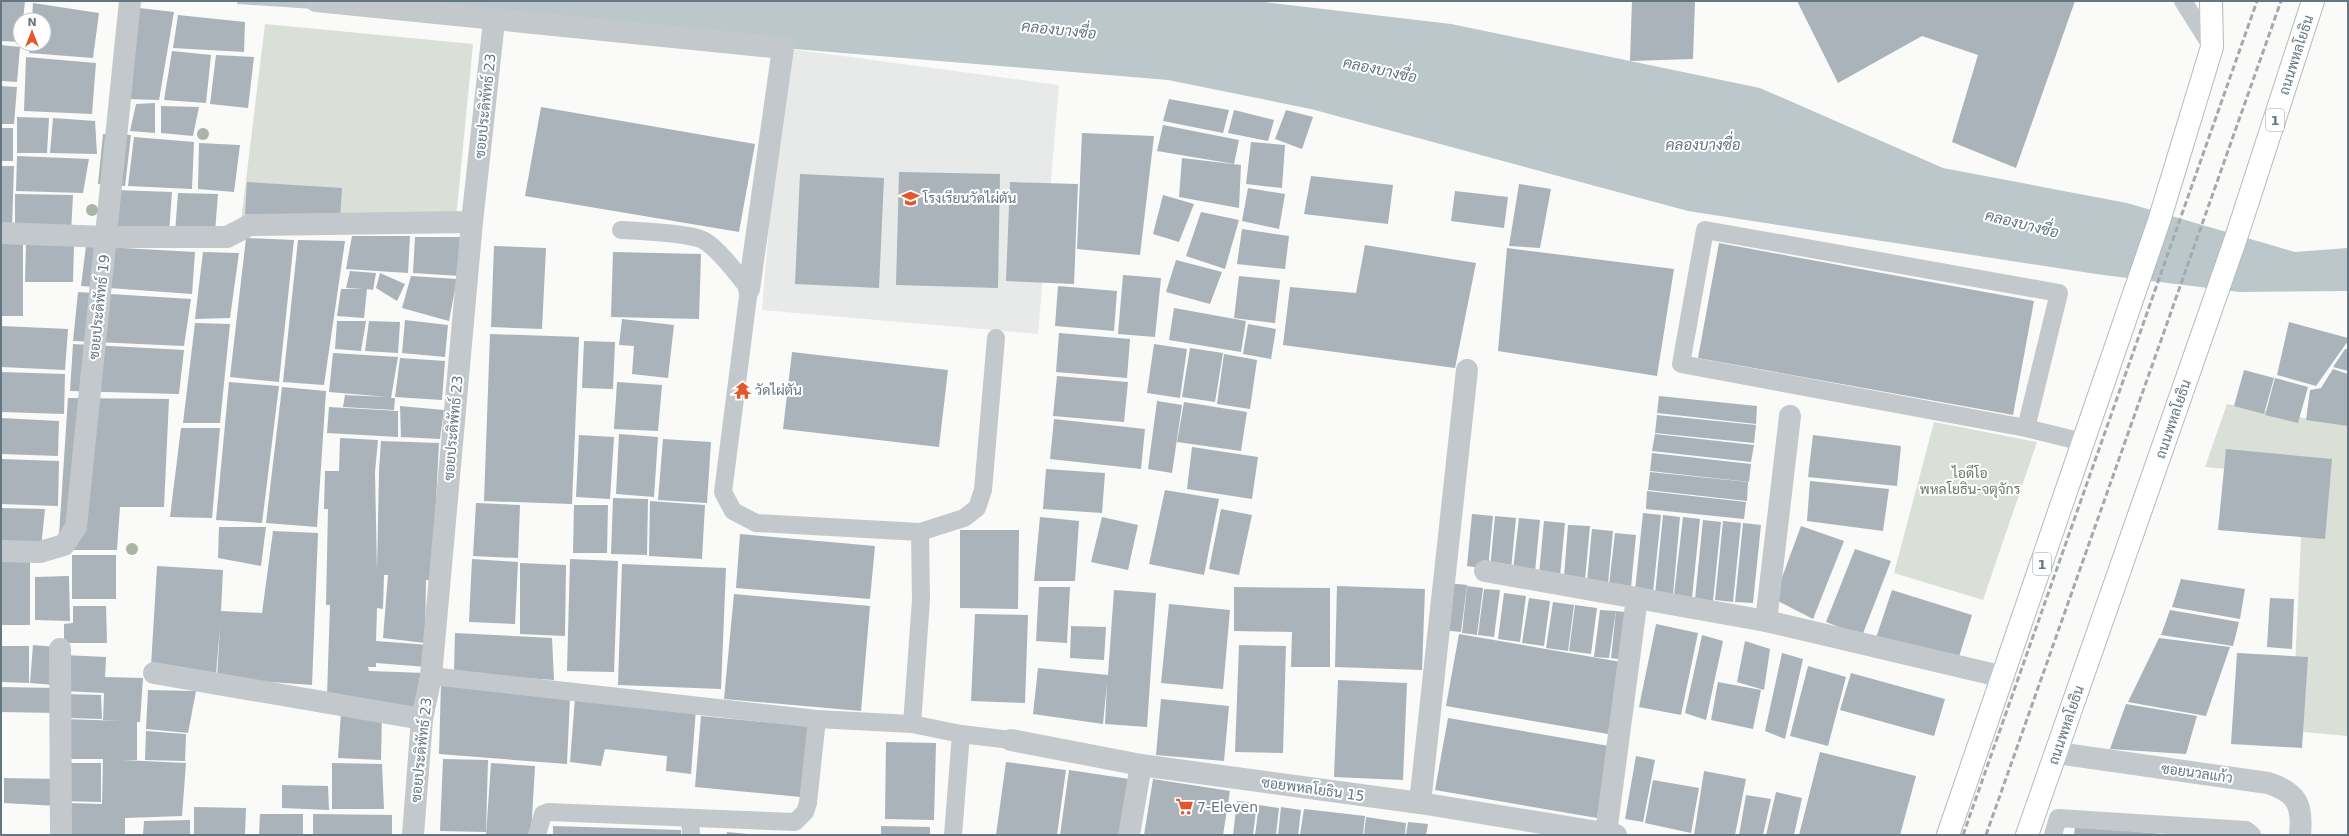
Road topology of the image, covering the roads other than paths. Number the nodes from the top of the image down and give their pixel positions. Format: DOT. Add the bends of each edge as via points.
graph roads {
  1 [pos="130,1"];
  2 [pos="316,1"];
  3 [pos="2183,1"];
  4 [pos="2212,1"];
  5 [pos="2227,1"];
  6 [pos="2313,1"];
  7 [pos="494,21"];
  8 [pos="2212,46"];
  9 [pos="472,222"];
  10 [pos="621,230"];
  11 [pos="1,233"];
  12 [pos="106,237"];
  13 [pos="749,289"];
  14 [pos="996,338"];
  15 [pos="1467,370"];
  16 [pos="1790,416"];
  17 [pos="2026,428"];
  18 [pos="2083,442"];
  19 [pos="920,532"];
  20 [pos="1,551"];
  21 [pos="1485,571"];
  22 [pos="1637,598"];
  23 [pos="1766,621"];
  24 [pos="60,649"];
  25 [pos="154,672"];
  26 [pos="431,676"];
  27 [pos="2004,676"];
  28 [pos="422,719"];
  29 [pos="817,719"];
  30 [pos="912,724"];
  31 [pos="961,734"];
  32 [pos="1011,740"];
  33 [pos="2057,753"];
  34 [pos="1141,765"];
  35 [pos="1420,803"];
  36 [pos="691,826"];
  37 [pos="1582,832"];
  38 [pos="1611,834"];
  39 [pos="61,835"];
  40 [pos="413,835"];
  41 [pos="537,835"];
  42 [pos="953,835"];
  43 [pos="1129,835"];
  44 [pos="1948,835"];
  45 [pos="2027,835"];
  46 [pos="2053,835"];
  47 [pos="2252,835"];
  48 [pos="2300,835"];
  1 -- 12 [label="street, ซอยประดิพัทธ์ 19"];
  2 -- 13 [label="street" via="783,48"];
  3 -- 8 [label="lane"];
  4 -- 8 [label="main road, 1"];
  5 -- 8 [label="main road"];
  6 -- 33 [label="main road, ถนนพหลโยธิน / 1" via="2236,238"];
  7 -- 9 [label="street, ซอยประดิพัทธ์ 23"];
  8 -- 18 [label="main road, 1" via="2159,221"];
  9 -- 12 [label="street" via="250,225 227,237"];
  9 -- 26 [label="street, ซอยประดิพัทธ์ 23"];
  10 -- 13 [label="lane" via="672,234 703,240 736,272"];
  11 -- 12 [label="street"];
  12 -- 20 [label="street, ซอยประดิพัทธ์ 19" via="76,527 64,545 40,552"];
  13 -- 19 [label="lane" via="723,492 733,512 756,523"];
  14 -- 19 [label="lane" via="983,490 977,508 964,518"];
  15 -- 35 [label="street"];
  16 -- 23 [label="street"];
  17 -- 17 [label="lane" via="2059,293 1830,258 1705,230 1682,364"];
  17 -- 18 [label="lane"];
  18 -- 27 [label="main road, 1"];
  19 -- 30 [label="lane" via="921,600"];
  21 -- 22 [label="street"];
  22 -- 23 [label="street"];
  22 -- 38 [label="street"];
  23 -- 27 [label="street"];
  24 -- 39 [label="street"];
  25 -- 28 [label="street"];
  26 -- 28 [label="street, ซอยประดิพัทธ์ 23"];
  26 -- 29 [label="lane"];
  27 -- 44 [label="main road, 1"];
  28 -- 40 [label="street, ซอยประดิพัทธ์ 23"];
  29 -- 30 [label="lane"];
  29 -- 36 [label="lane" via="808,803 805,812 794,822"];
  30 -- 31 [label="lane"];
  31 -- 32 [label="lane"];
  31 -- 42 [label="lane"];
  32 -- 34 [label="street, ซอยพหลโยธิน 15"];
  33 -- 45 [label="main road, ถนนพหลโยธิน / 1"];
  33 -- 48 [label="street, ซอยนวลแก้ว" via="2268,783 2286,788 2295,798 2302,819"];
  34 -- 35 [label="street, ซอยพหลโยธิน 15"];
  34 -- 43 [label="street"];
  35 -- 37 [label="street, ซอยพหลโยธิน 15"];
  36 -- 41 [label="lane" via="548,812 540,819"];
  37 -- 38 [label="street, ซอยพหลโยธิน 15"];
  46 -- 47 [label="lane" via="2058,818 2246,830"];
}
